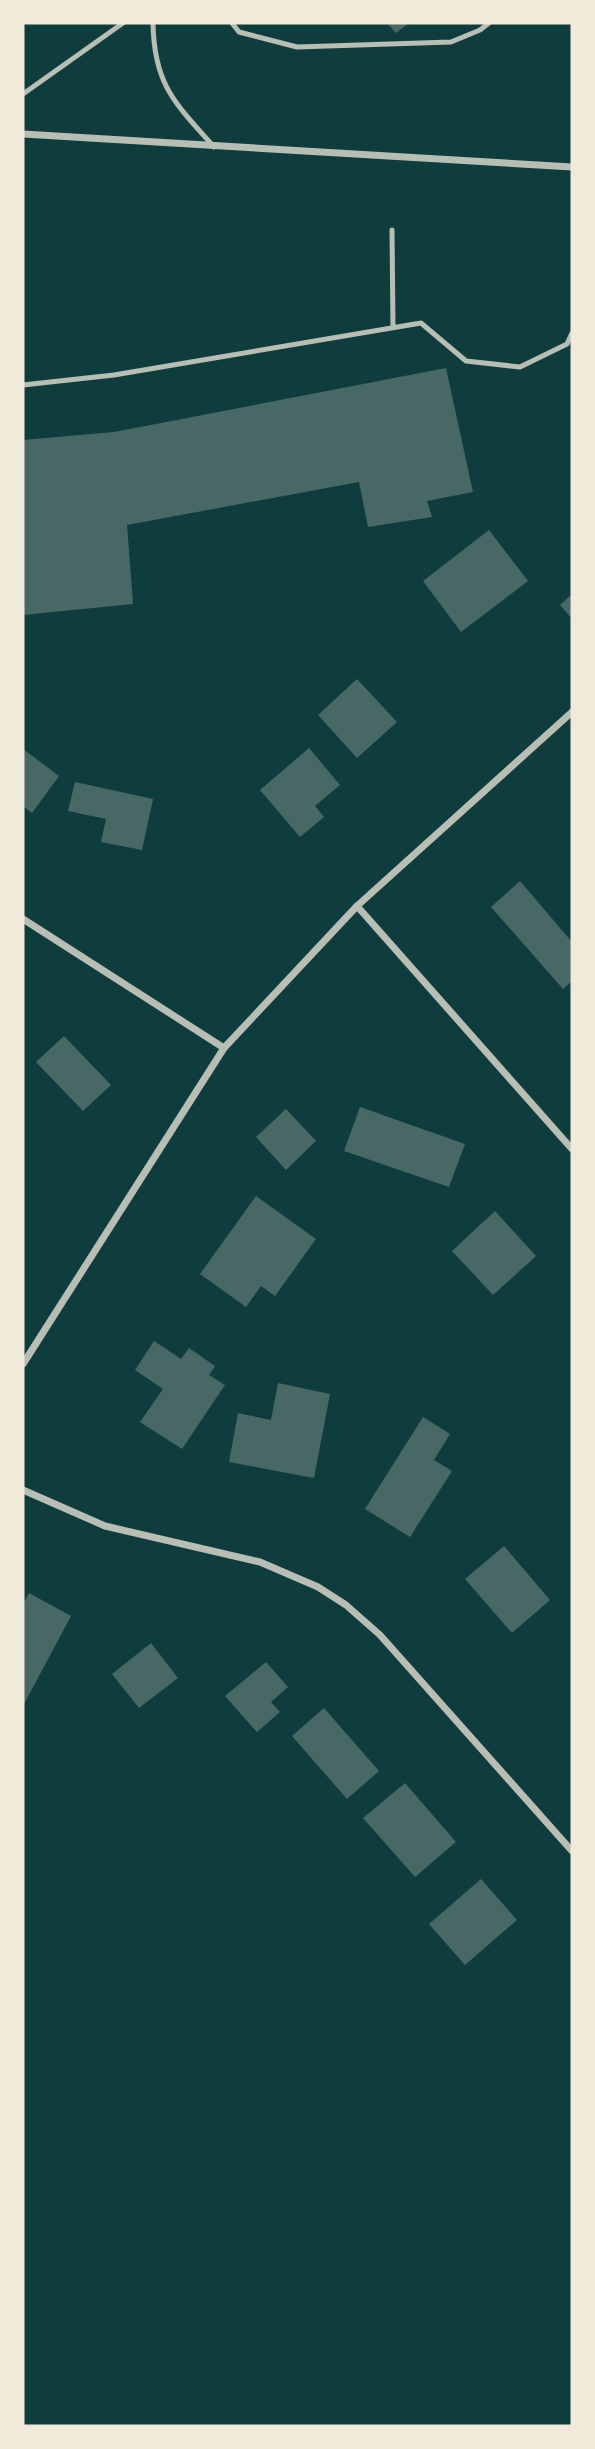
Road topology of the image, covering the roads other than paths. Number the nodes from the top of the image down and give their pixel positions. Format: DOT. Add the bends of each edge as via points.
graph roads {
  1 [pos="124,23"];
  2 [pos="153,23"];
  3 [pos="232,23"];
  4 [pos="489,23"];
  5 [pos="23,94"];
  6 [pos="23,134"];
  7 [pos="214,147"];
  8 [pos="572,167"];
  9 [pos="392,230"];
  10 [pos="393,327"];
  11 [pos="572,333"];
  12 [pos="23,384"];
  13 [pos="572,712"];
  14 [pos="357,906"];
  15 [pos="23,919"];
  16 [pos="224,1048"];
  17 [pos="572,1149"];
  18 [pos="23,1364"];
  19 [pos="23,1490"];
  20 [pos="572,1851"];
  1 -- 5 [label="lane"];
  2 -- 7 [label="lane" via="161,79"];
  3 -- 4 [label="lane" via="239,32 297,47 451,42"];
  6 -- 7 [label="street"];
  7 -- 8 [label="street"];
  9 -- 10 [label="lane"];
  10 -- 11 [label="lane" via="421,323 466,361 520,367 567,344"];
  10 -- 12 [label="lane" via="114,374"];
  13 -- 14 [label="street"];
  14 -- 16 [label="street"];
  14 -- 17 [label="street"];
  15 -- 16 [label="street"];
  16 -- 18 [label="street"];
  19 -- 20 [label="street" via="105,1526 260,1562 318,1587 346,1605 380,1635"];
}
